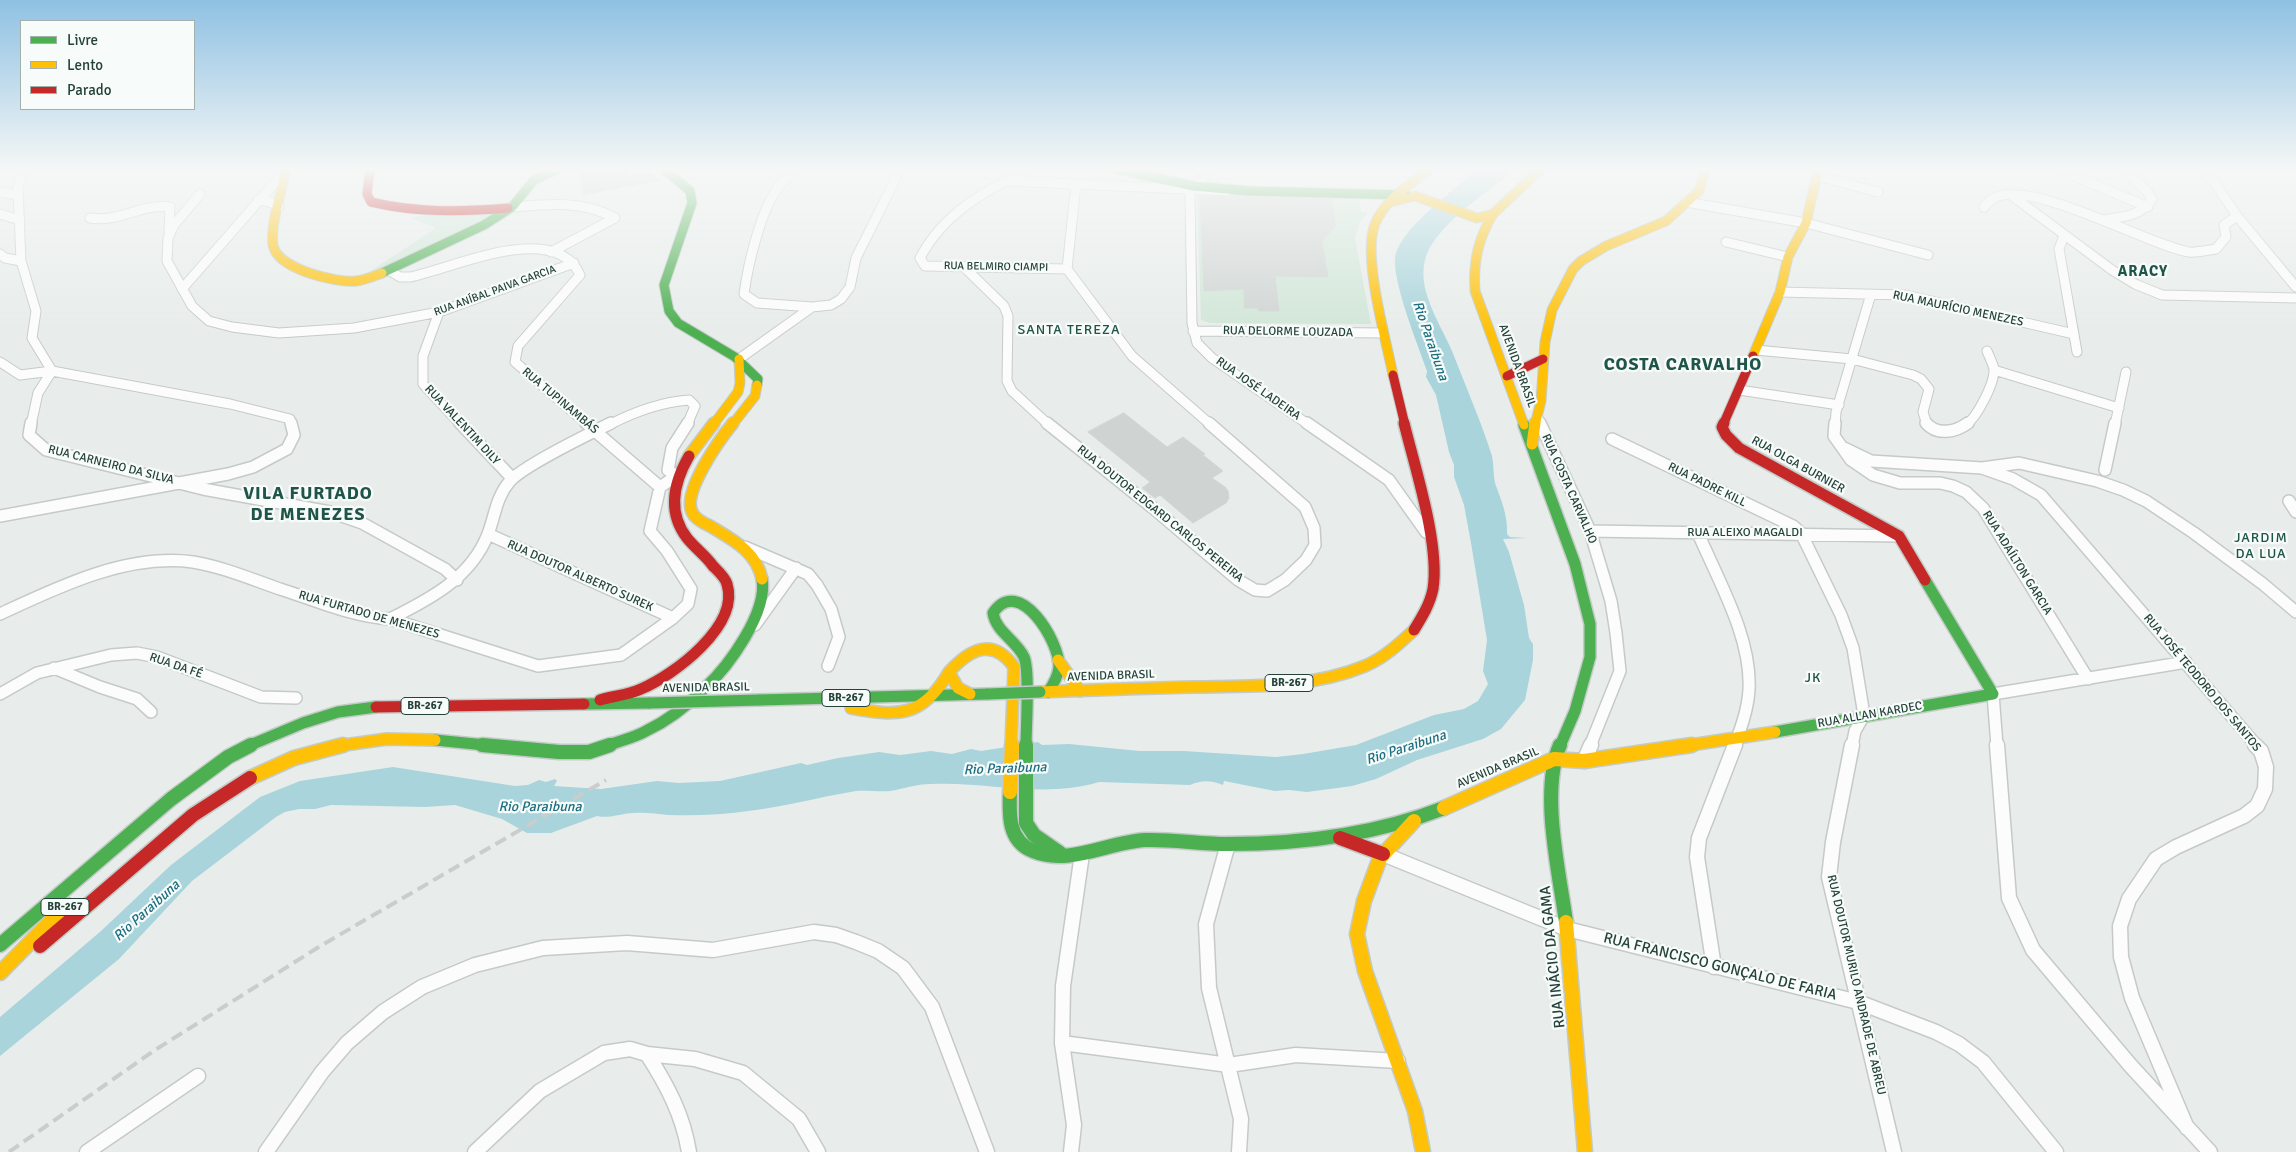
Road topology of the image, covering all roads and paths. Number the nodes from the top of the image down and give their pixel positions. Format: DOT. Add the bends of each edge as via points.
graph roads {
  1 [pos="1806,223"];
  2 [pos="20,224"];
  3 [pos="169,224"];
  4 [pos="175,224"];
  5 [pos="238,224"];
  6 [pos="276,224"];
  7 [pos="475,224"];
  8 [pos="603,224"];
  9 [pos="685,224"];
  10 [pos="763,224"];
  11 [pos="873,224"];
  12 [pos="945,224"];
  13 [pos="1072,224"];
  14 [pos="1194,224"];
  15 [pos="1374,224"];
  16 [pos="1482,224"];
  17 [pos="1486,224"];
  18 [pos="1657,224"];
  19 [pos="1809,224"];
  20 [pos="2049,224"];
  21 [pos="2112,224"];
  22 [pos="2226,224"];
  23 [pos="2243,224"];
  24 [pos="1483,228"];
  25 [pos="2067,237"];
  26 [pos="168,238"];
  27 [pos="1726,242"];
  28 [pos="551,252"];
  29 [pos="0,254"];
  30 [pos="1928,255"];
  31 [pos="1788,257"];
  32 [pos="21,261"];
  33 [pos="575,264"];
  34 [pos="963,266"];
  35 [pos="1067,269"];
  36 [pos="390,271"];
  37 [pos="2296,287"];
  38 [pos="182,289"];
  39 [pos="1780,292"];
  40 [pos="1870,294"];
  41 [pos="2296,298"];
  42 [pos="812,307"];
  43 [pos="439,312"];
  44 [pos="1193,331"];
  45 [pos="1383,333"];
  46 [pos="2074,334"];
  47 [pos="1756,350"];
  48 [pos="1986,351"];
  49 [pos="2077,352"];
  50 [pos="739,359"];
  51 [pos="1543,359"];
  52 [pos="1852,359"];
  53 [pos="1501,360"];
  54 [pos="0,362"];
  55 [pos="1525,367"];
  56 [pos="1994,370"];
  57 [pos="52,371"];
  58 [pos="2126,372"];
  59 [pos="1507,376"];
  60 [pos="1739,390"];
  61 [pos="1839,406"];
  62 [pos="2119,408"];
  63 [pos="1538,418"];
  64 [pos="715,423"];
  65 [pos="595,431"];
  66 [pos="1612,438"];
  67 [pos="722,440"];
  68 [pos="1532,448"];
  69 [pos="1842,448"];
  70 [pos="1982,468"];
  71 [pos="2105,470"];
  72 [pos="699,475"];
  73 [pos="676,476"];
  74 [pos="512,478"];
  75 [pos="178,483"];
  76 [pos="660,487"];
  77 [pos="2289,501"];
  78 [pos="2296,512"];
  79 [pos="0,516"];
  80 [pos="1590,531"];
  81 [pos="1698,533"];
  82 [pos="1801,533"];
  83 [pos="488,534"];
  84 [pos="1899,536"];
  85 [pos="1430,537"];
  86 [pos="745,547"];
  87 [pos="796,568"];
  88 [pos="457,580"];
  89 [pos="2296,612"];
  90 [pos="0,614"];
  91 [pos="673,618"];
  92 [pos="390,619"];
  93 [pos="747,637"];
  94 [pos="1058,660"];
  95 [pos="2186,662"];
  96 [pos="828,666"];
  97 [pos="54,668"];
  98 [pos="949,672"];
  99 [pos="2088,679"];
  100 [pos="1080,691"];
  101 [pos="1044,692"];
  102 [pos="0,694"];
  103 [pos="970,694"];
  104 [pos="1993,694"];
  105 [pos="934,695"];
  106 [pos="296,698"];
  107 [pos="593,703"];
  108 [pos="151,712"];
  109 [pos="1864,714"];
  110 [pos="1737,739"];
  111 [pos="262,742"];
  112 [pos="1554,759"];
  113 [pos="1584,761"];
  114 [pos="1532,768"];
  115 [pos="1552,782"];
  116 [pos="1416,820"];
  117 [pos="136,828"];
  118 [pos="1338,837"];
  119 [pos="134,844"];
  120 [pos="1228,844"];
  121 [pos="1060,853"];
  122 [pos="1082,854"];
  123 [pos="1383,854"];
  124 [pos="99,876"];
  125 [pos="77,896"];
  126 [pos="1567,929"];
  127 [pos="18,930"];
  128 [pos="0,939"];
  129 [pos="0,945"];
  130 [pos="1714,968"];
  131 [pos="0,973"];
  132 [pos="1858,1002"];
  133 [pos="1062,1043"];
  134 [pos="646,1054"];
  135 [pos="1398,1061"];
  136 [pos="1229,1065"];
  137 [pos="198,1076"];
  138 [pos="2187,1128"];
  139 [pos="88,1152"];
  140 [pos="266,1152"];
  141 [pos="475,1152"];
  142 [pos="689,1152"];
  143 [pos="818,1152"];
  144 [pos="988,1152"];
  145 [pos="1071,1152"];
  146 [pos="1239,1152"];
  147 [pos="1423,1152"];
  148 [pos="1585,1152"];
  149 [pos="1894,1152"];
  150 [pos="2056,1152"];
  151 [pos="2210,1152"];
  1 -- 31 [label="main road, RUA OLGA BURNIER"];
  2 -- 32 [label="street"];
  3 -- 26 [label="street, RUA ANÍBAL PAIVA GARCIA"];
  4 -- 26 [label="street"];
  5 -- 38 [label="street"];
  6 -- 36 [label="main road" via="273,247 276,254 306,272 355,281"];
  7 -- 36 [label="main road"];
  8 -- 28 [label="street"];
  9 -- 50 [label="main road" via="664,285 665,298 674,320"];
  10 -- 42 [label="street" via="745,280 744,294 757,303"];
  11 -- 42 [label="street" via="856,258 850,287 841,299 831,305"];
  12 -- 34 [label="street, RUA BELMIRO CIAMPI" via="937,230 920,258 925,266"];
  13 -- 35 [label="street"];
  14 -- 44 [label="street, RUA JOSÉ LADEIRA"];
  15 -- 45 [label="main road, AVENIDA BRASIL / BR-267" via="1369,251"];
  16 -- 24 [label="main road"];
  17 -- 24 [label="main road, AVENIDA BRASIL"];
  18 -- 51 [label="main road, RUA COSTA CARVALHO" via="1606,246 1573,269 1552,310"];
  19 -- 30 [label="street"];
  20 -- 25 [label="street"];
  21 -- 22 [label="street" via="2190,252 2216,249 2226,237"];
  23 -- 37 [label="street"];
  24 -- 53 [label="main road, AVENIDA BRASIL" via="1477,240 1472,269 1475,292"];
  25 -- 41 [label="street" via="2112,270 2162,295"];
  25 -- 46 [label="street" via="2063,238 2059,249"];
  26 -- 38 [label="street, RUA ANÍBAL PAIVA GARCIA" via="167,261"];
  27 -- 31 [label="street"];
  28 -- 33 [label="street"];
  28 -- 36 [label="street" via="538,248 515,249 408,277 399,277"];
  29 -- 32 [label="street"];
  31 -- 39 [label="main road, RUA OLGA BURNIER"];
  32 -- 57 [label="street" via="36,311 32,338"];
  33 -- 43 [label="street, RUA ANÍBAL PAIVA GARCIA"];
  33 -- 65 [label="street, RUA TUPINAMBÁS" via="580,275 518,346 514,362"];
  34 -- 35 [label="street, RUA BELMIRO CIAMPI"];
  34 -- 35 [label="street, RUA DOUTOR EDGARD CARLOS PEREIRA" via="999,300 1006,311 1007,381 1012,391 1039,417 1251,588 1267,591 1285,581 1304,565 1314,550 1314,520 1305,507 1132,356"];
  38 -- 43 [label="street, RUA ANÍBAL PAIVA GARCIA" via="192,306 209,321 279,333 354,328"];
  39 -- 40 [label="street, RUA MAURÍCIO MENEZES"];
  39 -- 47 [label="main road, RUA OLGA BURNIER"];
  40 -- 46 [label="street, RUA MAURÍCIO MENEZES" via="1904,295"];
  40 -- 52 [label="street"];
  42 -- 50 [label="street"];
  43 -- 74 [label="street, RUA VALENTIM DILY" via="422,352 420,369 423,384"];
  44 -- 45 [label="street, RUA DELORME LOUZADA"];
  44 -- 85 [label="street, RUA JOSÉ LADEIRA" via="1197,343 1207,354 1389,480"];
  45 -- 85 [label="main road, AVENIDA BRASIL / BR-267"];
  46 -- 49 [label="street"];
  47 -- 52 [label="street"];
  47 -- 60 [label="main road, RUA OLGA BURNIER"];
  48 -- 56 [label="street"];
  50 -- 64 [label="main road" via="737,366 741,386"];
  50 -- 67 [label="main road" via="758,379 755,396"];
  51 -- 55 [label="main road"];
  51 -- 63 [label="main road, RUA COSTA CARVALHO"];
  52 -- 56 [label="street" via="1921,379 1929,389 1922,413 1933,430 1945,433 1969,423 1981,406"];
  52 -- 61 [label="street"];
  53 -- 55 [label="main road"];
  53 -- 59 [label="main road, AVENIDA BRASIL"];
  54 -- 57 [label="street" via="20,375"];
  55 -- 59 [label="main road"];
  56 -- 62 [label="street"];
  57 -- 75 [label="street, RUA CARNEIRO DA SILVA" via="41,384 29,435 46,450"];
  57 -- 75 [label="street, RUA CARNEIRO DA SILVA" via="230,404 290,419 294,435 287,449 270,459 228,474"];
  58 -- 62 [label="street"];
  59 -- 68 [label="main road, AVENIDA BRASIL"];
  60 -- 61 [label="street"];
  60 -- 84 [label="main road, RUA OLGA BURNIER" via="1722,427 1739,448"];
  61 -- 69 [label="street" via="1834,436"];
  62 -- 71 [label="street"];
  63 -- 68 [label="main road, RUA COSTA CARVALHO" via="1532,435"];
  63 -- 80 [label="street, RUA COSTA CARVALHO"];
  64 -- 67 [label="main road" via="713,430"];
  64 -- 73 [label="main road" via="685,459"];
  65 -- 73 [label="street" via="662,403 679,398 689,400 695,406 672,448 668,470"];
  65 -- 74 [label="street"];
  65 -- 76 [label="street, RUA TUPINAMBÁS"];
  66 -- 82 [label="street, RUA PADRE KILL" via="1794,526"];
  67 -- 72 [label="main road"];
  68 -- 112 [label="main road, AVENIDA BRASIL" via="1582,585 1590,624 1588,670"];
  69 -- 70 [label="street" via="1871,461"];
  69 -- 99 [label="street, RUA ADAÍLTON GARCIA" via="1851,460 1873,476 1900,482 1940,482 1966,492 1982,508"];
  70 -- 89 [label="street" via="2019,463 2123,490 2146,501 2194,533"];
  70 -- 95 [label="street, RUA JOSÉ TEODORO DOS SANTOS" via="2023,483 2041,495"];
  72 -- 73 [label="main road"];
  72 -- 86 [label="main road" via="689,503 692,514"];
  73 -- 76 [label="street"];
  73 -- 107 [label="main road" via="674,515 683,535 714,565 726,584 728,604 715,631 696,653 670,673 639,690"];
  74 -- 83 [label="street" via="500,492"];
  75 -- 79 [label="street"];
  75 -- 88 [label="street" via="330,512 362,523"];
  76 -- 91 [label="street, RUA FURTADO DE MENEZES" via="650,531 692,589 688,604"];
  77 -- 78 [label="street"];
  80 -- 81 [label="street, RUA ALEIXO MAGALDI"];
  80 -- 113 [label="street, RUA COSTA CARVALHO" via="1611,600 1620,671"];
  81 -- 82 [label="street, RUA ALEIXO MAGALDI"];
  81 -- 110 [label="street" via="1741,634 1749,692"];
  82 -- 84 [label="street, RUA ALEIXO MAGALDI"];
  82 -- 109 [label="street" via="1853,648"];
  83 -- 88 [label="street" via="470,568"];
  83 -- 91 [label="street, RUA DOUTOR ALBERTO SUREK"];
  84 -- 104 [label="main road"];
  85 -- 100 [label="main road, AVENIDA BRASIL / BR-267" via="1435,576 1420,622 1409,638 1369,664 1333,676 1294,683"];
  86 -- 87 [label="street"];
  86 -- 93 [label="main road" via="760,570 764,591"];
  87 -- 93 [label="street"];
  87 -- 96 [label="street" via="808,574 831,609 839,637"];
  88 -- 92 [label="street" via="437,597"];
  90 -- 92 [label="street, RUA FURTADO DE MENEZES" via="35,597 106,572 180,561 213,566 373,618"];
  91 -- 92 [label="street, RUA FURTADO DE MENEZES" via="621,655 538,666"];
  93 -- 131 [label="main road" via="706,688 665,720 622,742 589,752 385,738 348,742 273,765 194,815 78,916"];
  94 -- 100 [label="main road"];
  94 -- 101 [label="main road, AVENIDA BRASIL" via="1057,676"];
  94 -- 121 [label="main road, AVENIDA BRASIL" via="1040,622 1024,604 1006,602 995,609 997,625 1018,645 1025,657 1025,815 1034,836"];
  95 -- 99 [label="street, RUA ALLAN KARDEC"];
  95 -- 138 [label="street, RUA JOSÉ TEODORO DOS SANTOS" via="2261,751 2266,766 2265,789 2257,806 2244,816 2156,859 2129,899 2120,926 2120,957 2132,998"];
  97 -- 102 [label="street, RUA DA FÉ" via="37,673"];
  97 -- 106 [label="street, RUA DA FÉ" via="111,655 137,653 157,657 261,697"];
  97 -- 108 [label="street" via="137,700"];
  98 -- 103 [label="main road" via="958,688"];
  98 -- 105 [label="main road, AVENIDA BRASIL"];
  98 -- 121 [label="main road, AVENIDA BRASIL" via="965,656 980,650 997,649 1008,656 1014,667 1009,825 1013,834 1031,850 1043,854"];
  99 -- 104 [label="street, RUA ALLAN KARDEC"];
  100 -- 101 [label="main road, AVENIDA BRASIL / BR-267"];
  101 -- 103 [label="main road, AVENIDA BRASIL / BR-267, bridge"];
  103 -- 105 [label="main road, AVENIDA BRASIL / BR-267"];
  104 -- 109 [label="main road, RUA ALLAN KARDEC"];
  104 -- 138 [label="street" via="2008,898 2033,950 2130,1066"];
  105 -- 107 [label="main road, AVENIDA BRASIL / BR-267, bridge" via="918,707 891,711 854,708 826,699"];
  107 -- 111 [label="main road, BR-267" via="376,707 338,712"];
  109 -- 110 [label="main road, RUA ALLAN KARDEC"];
  109 -- 132 [label="street, RUA DOUTOR MURILO ANDRADE DE ABREU" via="1855,731 1829,877"];
  110 -- 113 [label="main road, RUA ALLAN KARDEC"];
  110 -- 130 [label="street" via="1698,838 1697,857"];
  111 -- 117 [label="main road, BR-267" via="245,748 209,770"];
  111 -- 119 [label="main road, BR-267" via="249,755 187,798"];
  112 -- 113 [label="main road, RUA ALLAN KARDEC"];
  112 -- 114 [label="main road, AVENIDA BRASIL"];
  112 -- 115 [label="main road, RUA INÁCIO DA GAMA"];
  114 -- 115 [label="main road"];
  114 -- 116 [label="main road, AVENIDA BRASIL"];
  115 -- 126 [label="main road, RUA INÁCIO DA GAMA" via="1551,807"];
  116 -- 118 [label="main road, AVENIDA BRASIL"];
  116 -- 123 [label="main road" via="1396,836"];
  117 -- 119 [label="main road"];
  117 -- 127 [label="main road, BR-267"];
  118 -- 120 [label="main road, AVENIDA BRASIL"];
  118 -- 123 [label="main road"];
  119 -- 124 [label="main road, BR-267"];
  120 -- 122 [label="main road, AVENIDA BRASIL" via="1144,840 1114,844"];
  120 -- 136 [label="street" via="1206,924 1209,988"];
  121 -- 122 [label="main road, AVENIDA BRASIL"];
  122 -- 133 [label="street" via="1063,986"];
  123 -- 126 [label="street, RUA FRANCISCO GONÇALO DE FARIA"];
  123 -- 135 [label="main road" via="1364,902 1357,929 1358,948"];
  125 -- 131 [label="main road, BR-267"];
  126 -- 130 [label="street, RUA FRANCISCO GONÇALO DE FARIA"];
  126 -- 148 [label="main road, RUA INÁCIO DA GAMA"];
  127 -- 128 [label="main road"];
  127 -- 129 [label="main road, BR-267"];
  130 -- 132 [label="street, RUA FRANCISCO GONÇALO DE FARIA"];
  132 -- 149 [label="street, RUA DOUTOR MURILO ANDRADE DE ABREU"];
  132 -- 150 [label="street, RUA FRANCISCO GONÇALO DE FARIA" via="1936,1032 1983,1062"];
  133 -- 136 [label="street"];
  133 -- 145 [label="street" via="1074,1125"];
  134 -- 141 [label="street" via="630,1049 604,1054 540,1092"];
  134 -- 142 [label="street" via="667,1086 686,1129"];
  134 -- 143 [label="street" via="695,1059 743,1073 799,1119"];
  135 -- 136 [label="street" via="1296,1055"];
  135 -- 147 [label="main road" via="1415,1111"];
  136 -- 146 [label="street" via="1240,1119"];
  137 -- 139 [label="street"];
  138 -- 151 [label="street"];
  140 -- 144 [label="street" via="322,1072 347,1043 382,1012 422,987 475,965 542,948 627,943 712,950 814,932 836,935 878,951 904,968 932,1007"];
}
